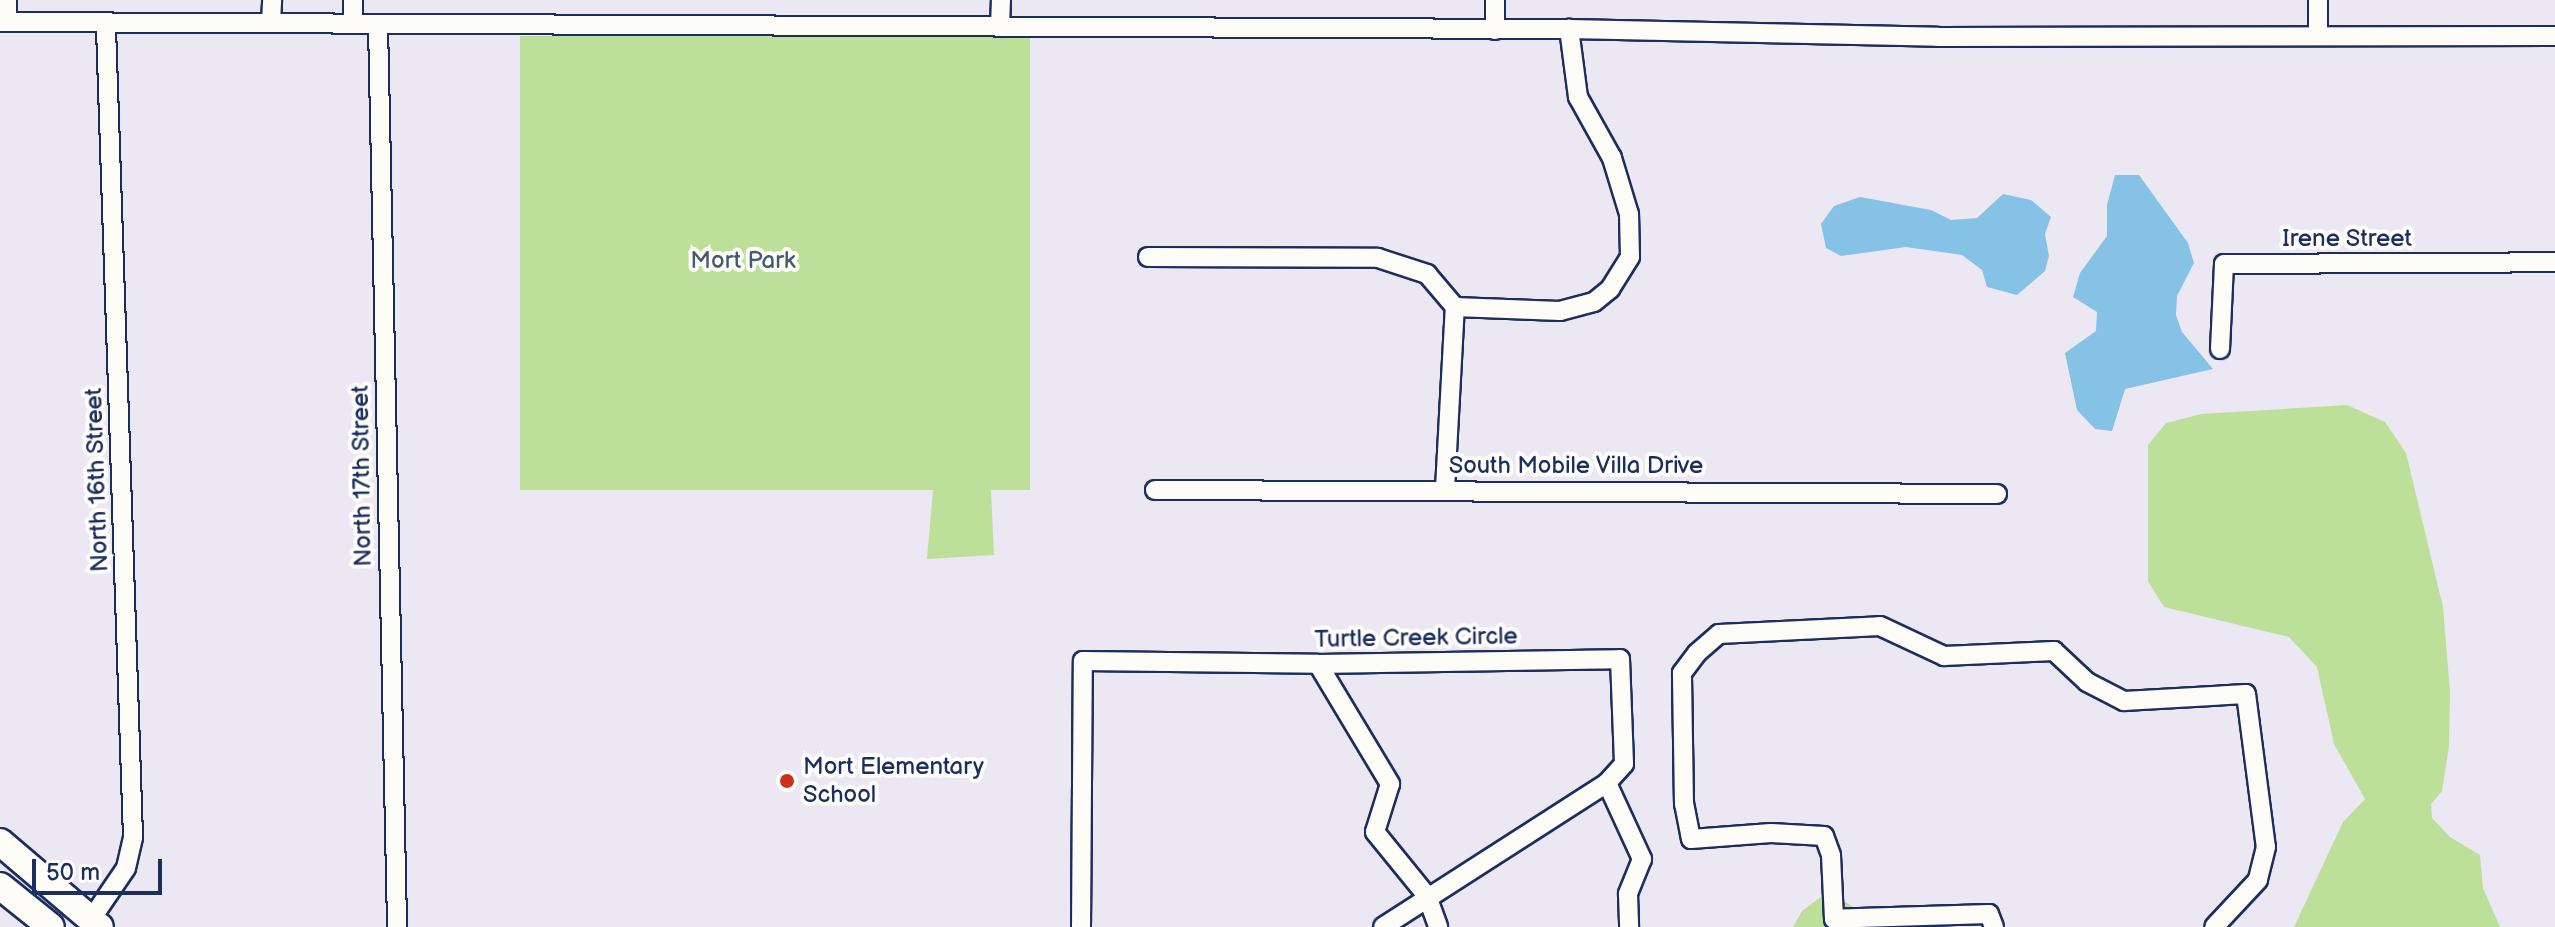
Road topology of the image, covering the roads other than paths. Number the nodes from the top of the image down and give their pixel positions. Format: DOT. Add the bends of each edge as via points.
graph roads {
  1 [pos="7,0"];
  2 [pos="272,0"];
  3 [pos="353,0"];
  4 [pos="1001,0"];
  5 [pos="1495,0"];
  6 [pos="2318,0"];
  7 [pos="3,22"];
  8 [pos="271,22"];
  9 [pos="353,24"];
  10 [pos="378,24"];
  11 [pos="106,26"];
  12 [pos="1000,27"];
  13 [pos="1569,29"];
  14 [pos="1495,30"];
  15 [pos="2318,36"];
  16 [pos="2555,36"];
  17 [pos="1148,257"];
  18 [pos="2555,262"];
  19 [pos="1455,307"];
  20 [pos="2220,349"];
  21 [pos="1445,489"];
  22 [pos="1155,490"];
  23 [pos="1997,494"];
  24 [pos="1318,664"];
  25 [pos="1607,783"];
  26 [pos="0,842"];
  27 [pos="0,886"];
  28 [pos="1427,896"];
  29 [pos="92,925"];
  30 [pos="51,927"];
  31 [pos="397,927"];
  32 [pos="1081,927"];
  33 [pos="1383,927"];
  34 [pos="1438,927"];
  35 [pos="1629,927"];
  36 [pos="1994,927"];
  37 [pos="2214,927"];
  1 -- 7 [label="street"];
  2 -- 8 [label="street"];
  3 -- 9 [label="street"];
  4 -- 12 [label="street"];
  5 -- 14 [label="street"];
  6 -- 15 [label="street"];
  7 -- 11 [label="street"];
  8 -- 9 [label="street"];
  8 -- 11 [label="street"];
  9 -- 10 [label="street"];
  10 -- 12 [label="street"];
  10 -- 31 [label="street, North 17th Street"];
  11 -- 29 [label="street, North 16th Street" via="133,837 126,868"];
  12 -- 14 [label="street"];
  13 -- 14 [label="street"];
  13 -- 15 [label="street" via="1938,37"];
  13 -- 19 [label="street" via="1578,97 1621,184 1630,257 1610,289 1577,309"];
  15 -- 16 [label="street"];
  17 -- 19 [label="street" via="1397,260 1427,274"];
  18 -- 20 [label="street, Irene Street" via="2224,264"];
  19 -- 21 [label="street"];
  21 -- 22 [label="street, South Mobile Villa Drive"];
  21 -- 23 [label="street, South Mobile Villa Drive"];
  24 -- 25 [label="street, Turtle Creek Circle" via="1620,659 1624,764"];
  24 -- 28 [label="street" via="1390,784 1375,832"];
  24 -- 32 [label="street, Turtle Creek Circle" via="1083,661"];
  25 -- 28 [label="street"];
  25 -- 35 [label="street" via="1642,859 1628,894"];
  26 -- 29 [label="main road"];
  27 -- 30 [label="main road"];
  28 -- 33 [label="street"];
  28 -- 34 [label="street"];
  36 -- 37 [label="street" via="1989,914 1834,919 1831,855 1824,836 1691,839 1684,804 1682,673 1697,653 1719,634 1880,626 1944,656 2054,651 2087,682 2124,701 2246,694 2266,847 2258,880"];
}
